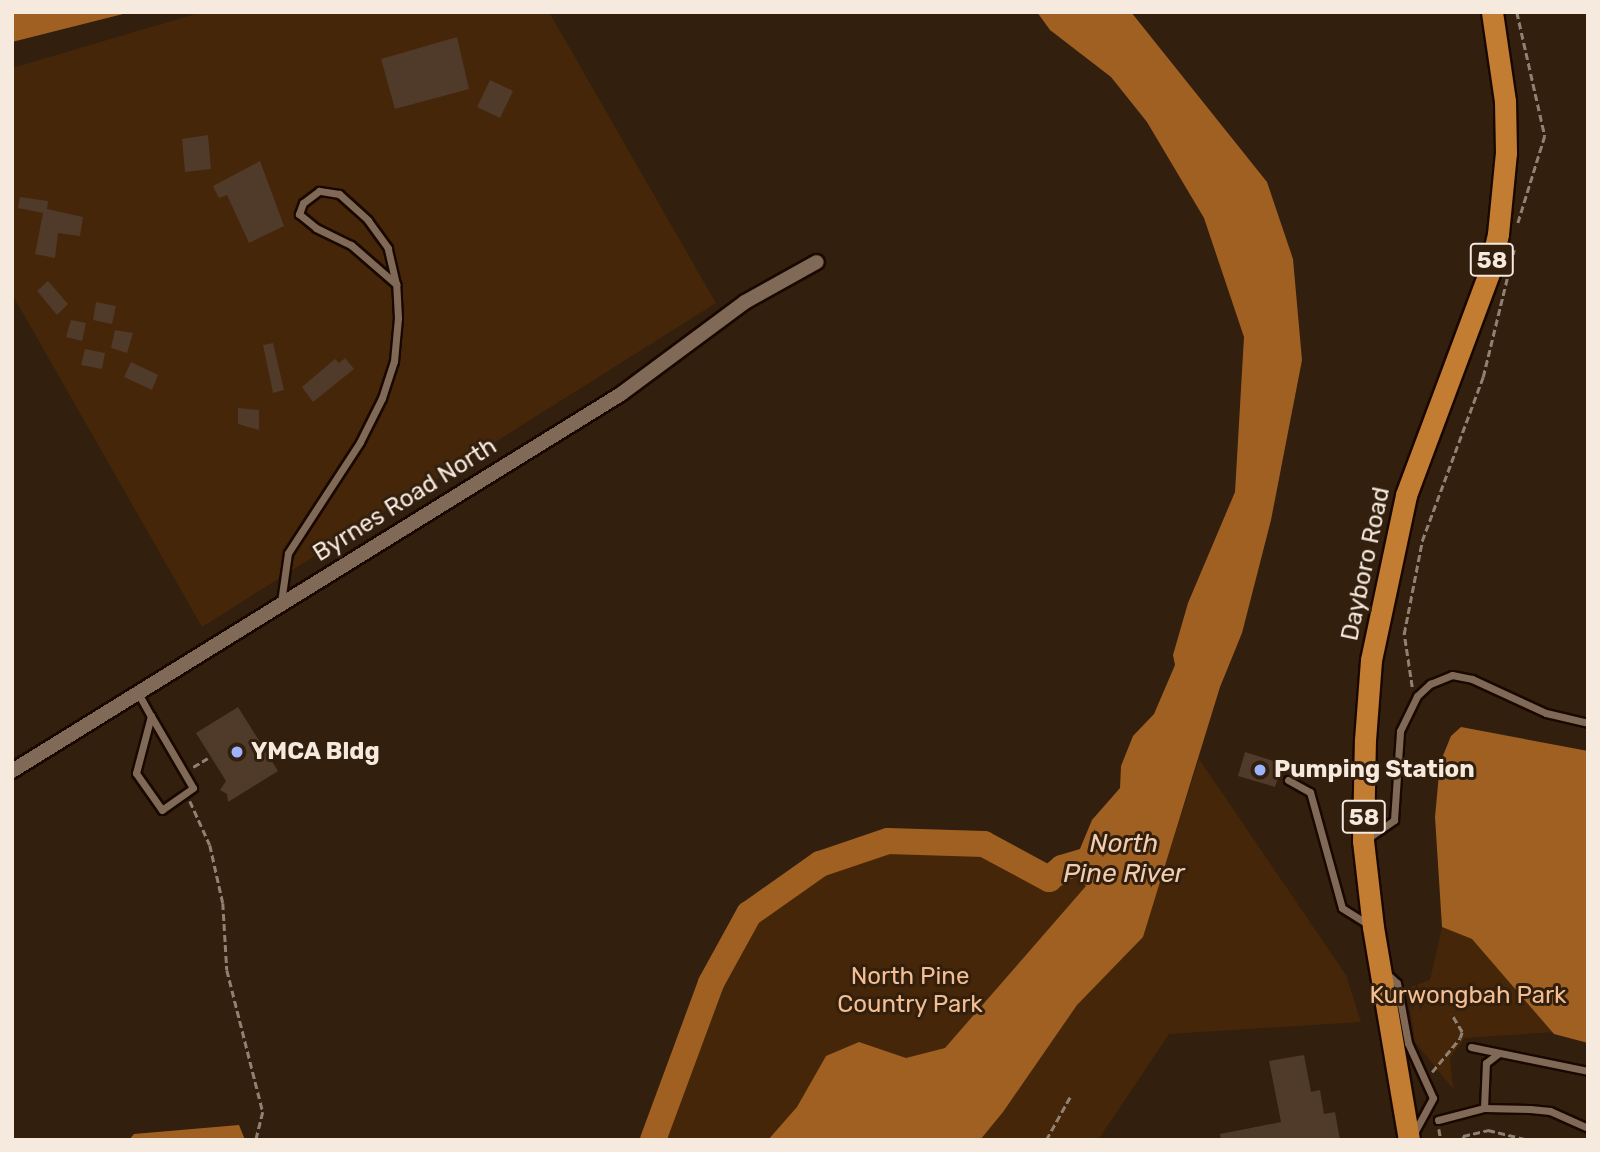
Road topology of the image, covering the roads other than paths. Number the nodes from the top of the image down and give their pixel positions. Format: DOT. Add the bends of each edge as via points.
graph roads {
  1 [pos="1492,12"];
  2 [pos="817,262"];
  3 [pos="396,284"];
  4 [pos="281,603"];
  5 [pos="138,693"];
  6 [pos="151,716"];
  7 [pos="1588,723"];
  8 [pos="12,771"];
  9 [pos="1288,780"];
  10 [pos="1363,841"];
  11 [pos="1373,928"];
  12 [pos="1379,967"];
  13 [pos="1471,1047"];
  14 [pos="1499,1053"];
  15 [pos="1588,1071"];
  16 [pos="1484,1108"];
  17 [pos="1438,1120"];
  18 [pos="1588,1128"];
  19 [pos="1410,1140"];
  1 -- 10 [label="main road, Dayboro Road / 58" via="1505,101 1506,153 1498,234 1489,274 1416,465 1388,565 1371,660"];
  2 -- 4 [label="street, Byrnes Road North" via="745,302 621,394"];
  3 -- 3 [label="lane" via="388,248 368,220 339,194 319,191 303,203 299,214 316,229 351,245"];
  3 -- 4 [label="lane" via="394,361 382,398 360,442 288,553"];
  4 -- 5 [label="street, Byrnes Road North"];
  5 -- 6 [label="lane"];
  5 -- 8 [label="street, Byrnes Road North"];
  6 -- 6 [label="lane" via="136,773 162,810 193,788"];
  7 -- 10 [label="lane" via="1546,713 1472,679 1452,675 1430,684 1417,696 1400,731 1394,820"];
  9 -- 11 [label="lane" via="1310,792 1342,908"];
  10 -- 11 [label="main road, Dayboro Road / 58"];
  11 -- 12 [label="main road, Dayboro Road / 58"];
  12 -- 19 [label="main road, Dayboro Road / 58"];
  12 -- 19 [label="lane" via="1397,982 1408,1044 1433,1098"];
  13 -- 14 [label="lane"];
  14 -- 15 [label="lane"];
  14 -- 16 [label="lane" via="1486,1063"];
  16 -- 17 [label="lane"];
  16 -- 18 [label="lane" via="1550,1111"];
}
